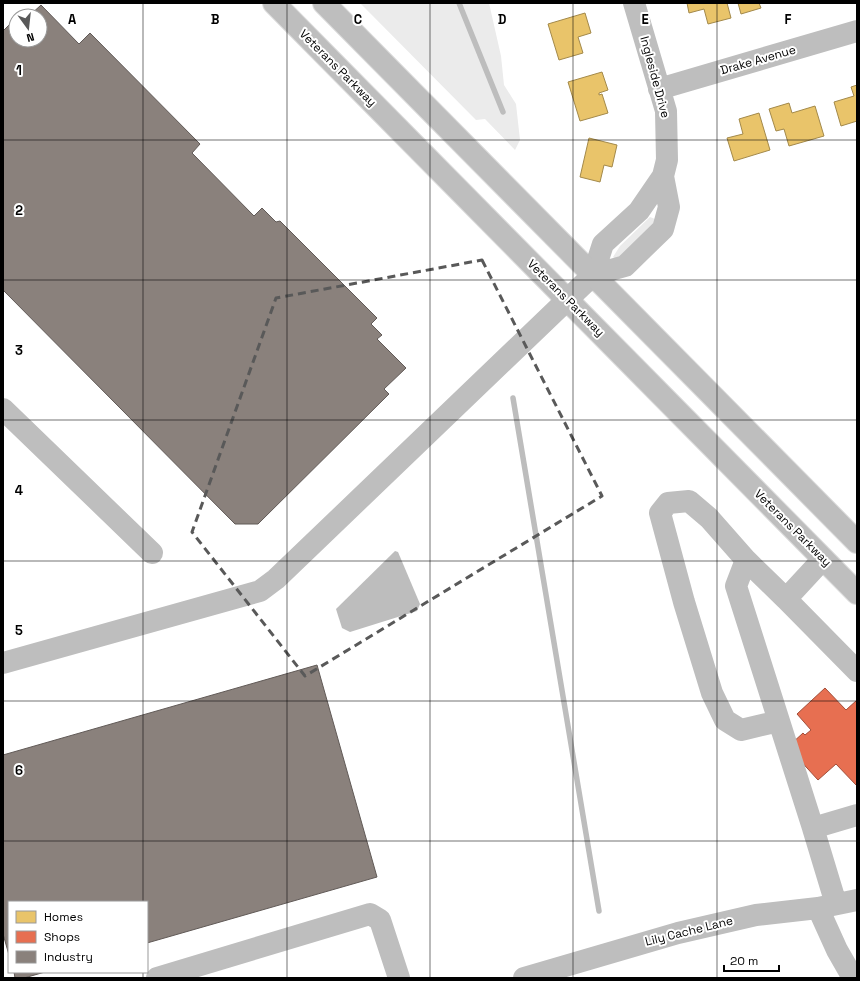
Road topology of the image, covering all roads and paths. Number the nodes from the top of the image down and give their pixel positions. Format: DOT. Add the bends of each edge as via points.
graph roads {
  1 [pos="274,3"];
  2 [pos="324,3"];
  3 [pos="634,3"];
  4 [pos="857,31"];
  5 [pos="659,89"];
  6 [pos="663,176"];
  7 [pos="593,275"];
  8 [pos="567,299"];
  9 [pos="3,409"];
  10 [pos="857,542"];
  11 [pos="152,553"];
  12 [pos="823,559"];
  13 [pos="746,560"];
  14 [pos="857,593"];
  15 [pos="786,599"];
  16 [pos="3,663"];
  17 [pos="857,671"];
  18 [pos="779,721"];
  19 [pos="857,815"];
  20 [pos="813,828"];
  21 [pos="857,900"];
  22 [pos="827,906"];
  23 [pos="157,978"];
  24 [pos="399,978"];
  25 [pos="524,978"];
  26 [pos="853,978"];
  1 -- 8 [label="main road, Veterans Parkway"];
  2 -- 7 [label="main road"];
  3 -- 5 [label="main road, Ingleside Drive"];
  4 -- 5 [label="main road, Drake Avenue"];
  5 -- 6 [label="main road, Ingleside Drive" via="666,111 668,138"];
  6 -- 7 [label="main road, Ingleside Drive" via="639,211 603,244"];
  6 -- 7 [label="main road, Ingleside Drive" via="669,207 662,229 625,266"];
  7 -- 8 [label="main road, Ingleside Drive"];
  7 -- 10 [label="main road"];
  8 -- 12 [label="main road, Veterans Parkway"];
  8 -- 16 [label="main road, Ingleside Drive" via="276,579 260,590"];
  9 -- 11 [label="main road"];
  12 -- 14 [label="main road, Veterans Parkway"];
  12 -- 15 [label="main road"];
  13 -- 15 [label="main road"];
  13 -- 18 [label="main road" via="736,586"];
  13 -- 18 [label="main road" via="709,518 689,501 668,503 660,513 712,693 725,720 741,730"];
  15 -- 17 [label="main road"];
  18 -- 20 [label="main road"];
  19 -- 20 [label="main road"];
  20 -- 22 [label="main road"];
  21 -- 22 [label="main road, Lily Cache Lane"];
  22 -- 25 [label="main road, Lily Cache Lane" via="756,915 678,933"];
  22 -- 26 [label="main road" via="837,950"];
  23 -- 24 [label="main road" via="370,914 380,920"];
}
